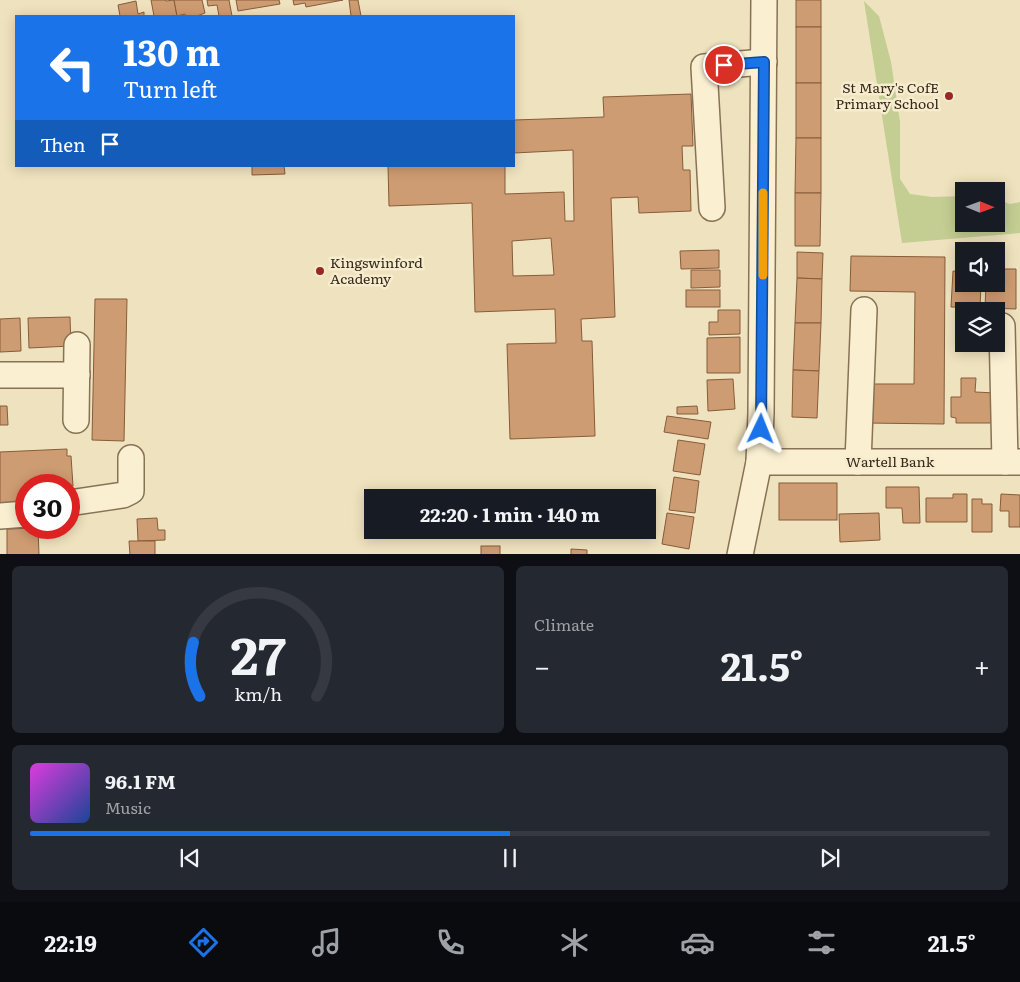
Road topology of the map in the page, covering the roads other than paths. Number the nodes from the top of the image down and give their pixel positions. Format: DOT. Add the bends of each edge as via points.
graph roads {
  1 [pos="764,0"];
  2 [pos="764,62"];
  3 [pos="712,208"];
  4 [pos="864,310"];
  5 [pos="77,345"];
  6 [pos="1004,352"];
  7 [pos="0,375"];
  8 [pos="77,375"];
  9 [pos="76,420"];
  10 [pos="130,458"];
  11 [pos="759,462"];
  12 [pos="858,462"];
  13 [pos="1012,462"];
  14 [pos="80,501"];
  15 [pos="15,515"];
  16 [pos="0,516"];
  17 [pos="740,554"];
  1 -- 2 [label="street"];
  2 -- 3 [label="street" via="704,67"];
  2 -- 11 [label="street"];
  4 -- 12 [label="street"];
  5 -- 8 [label="street"];
  6 -- 13 [label="street"];
  7 -- 8 [label="street"];
  8 -- 9 [label="street"];
  10 -- 14 [label="street" via="131,490 123,495"];
  11 -- 12 [label="street, Wartell Bank"];
  11 -- 17 [label="street"];
  12 -- 13 [label="street, Wartell Bank"];
  15 -- 16 [label="street"];
}
